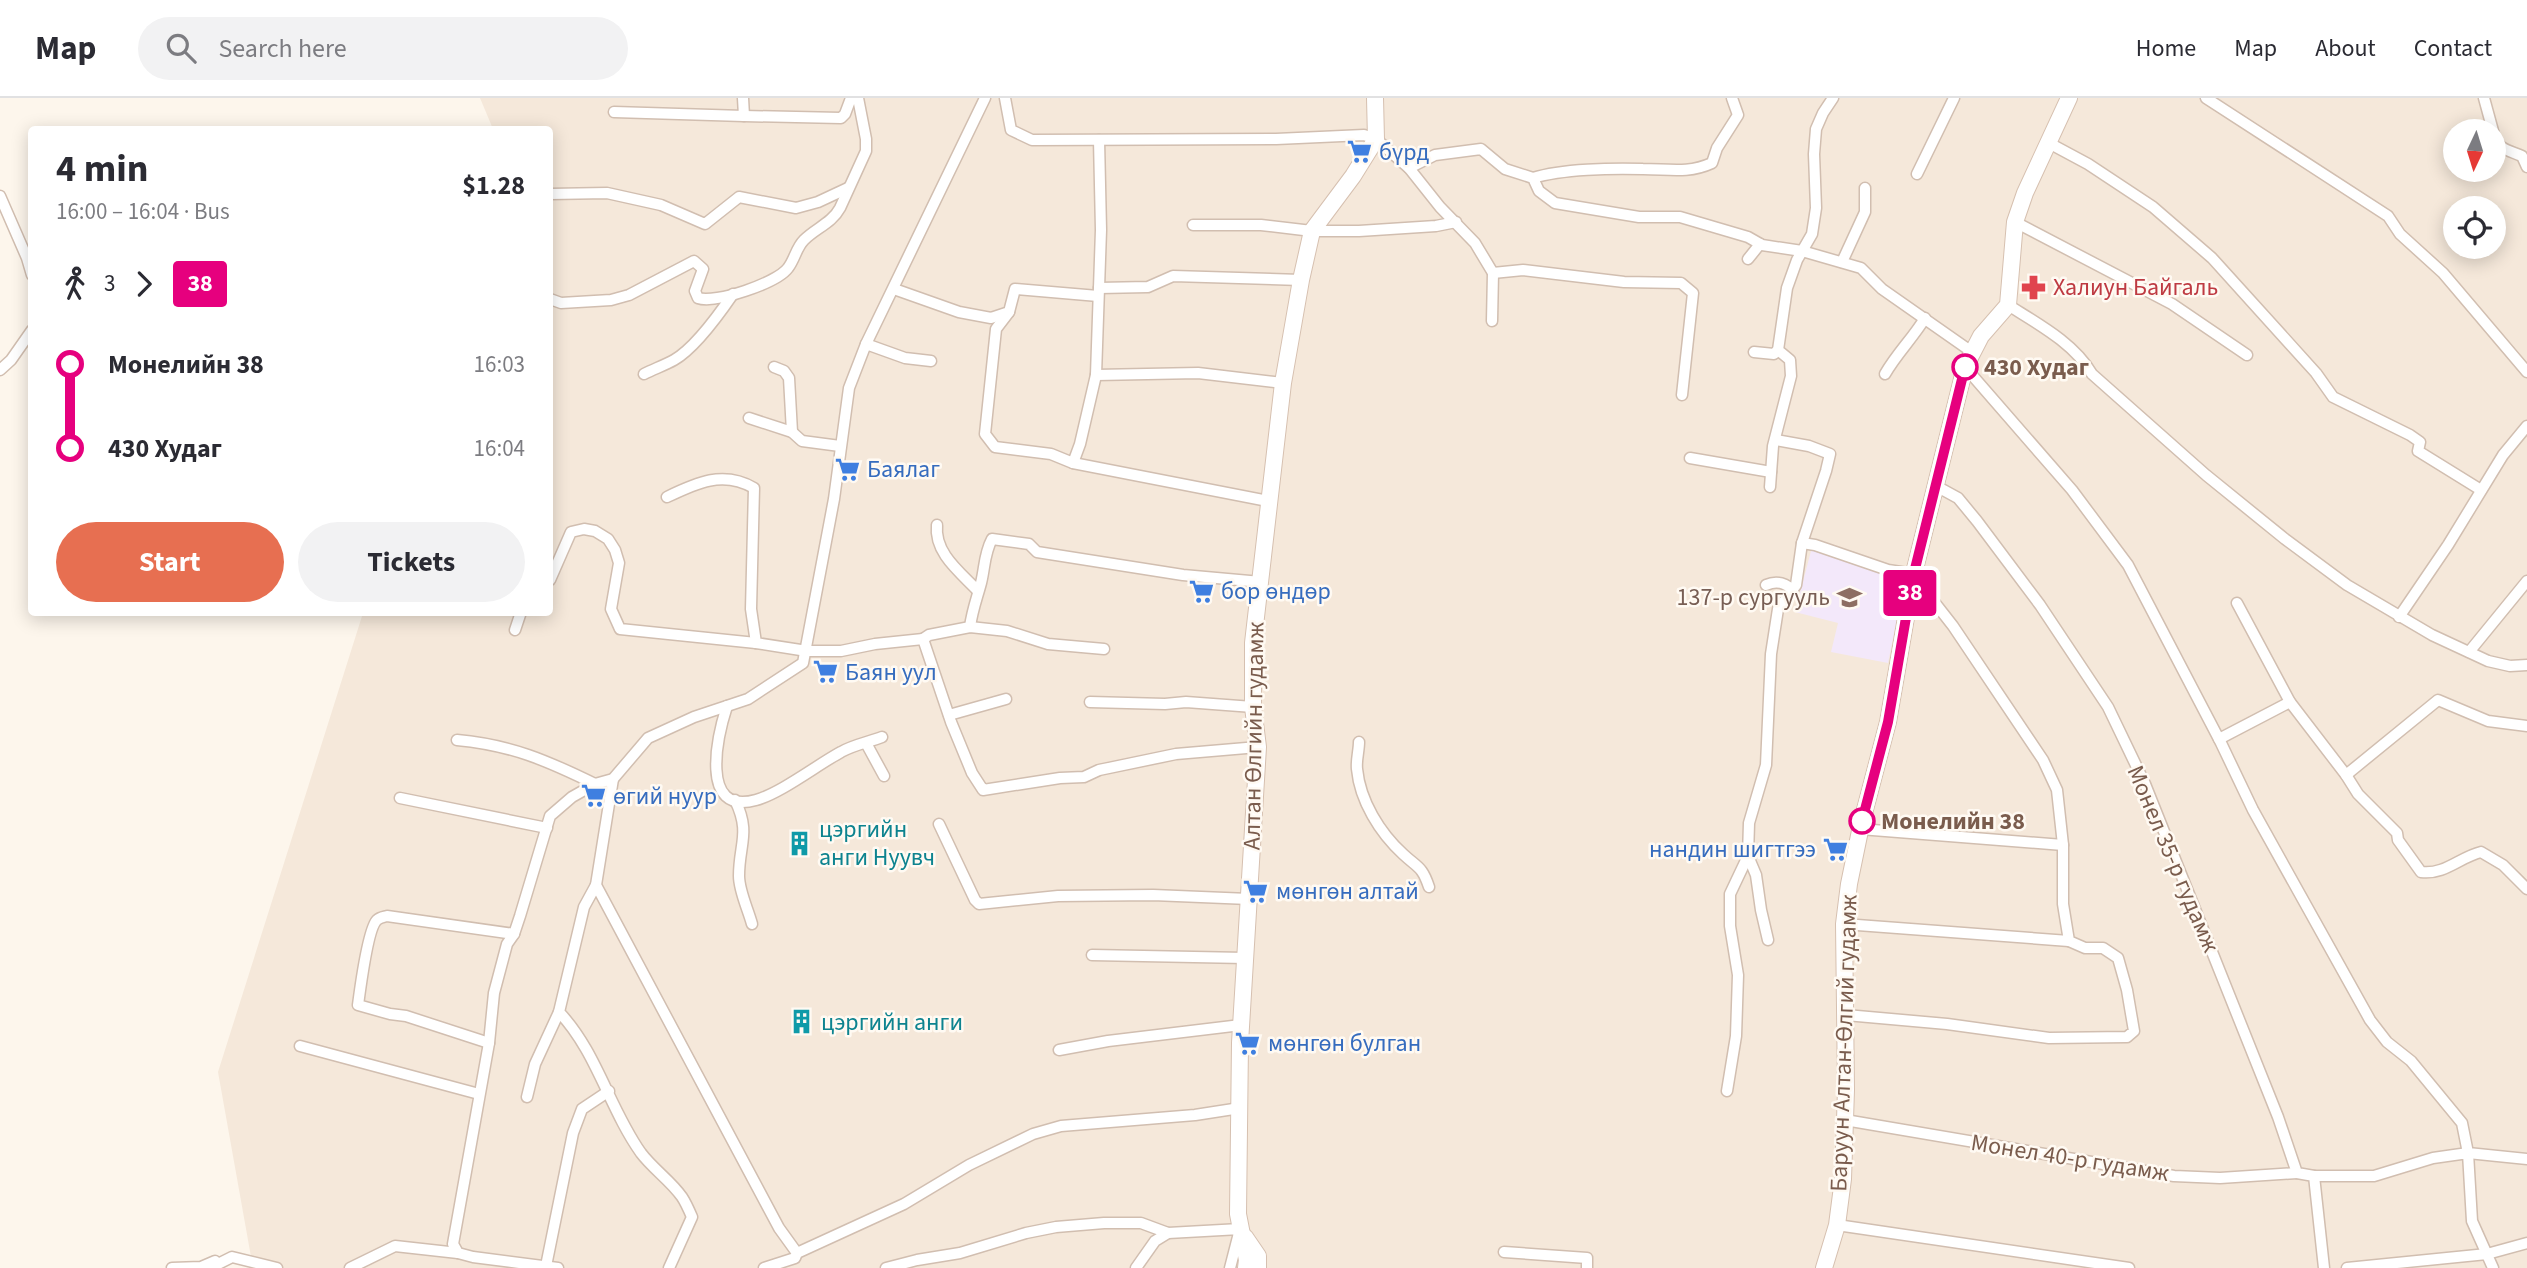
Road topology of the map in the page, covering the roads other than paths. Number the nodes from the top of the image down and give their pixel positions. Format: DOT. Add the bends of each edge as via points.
graph roads {
  1 [pos="743,98"];
  2 [pos="851,98"];
  3 [pos="858,98"];
  4 [pos="985,98"];
  5 [pos="1005,98"];
  6 [pos="1375,98"];
  7 [pos="1732,98"];
  8 [pos="1833,98"];
  9 [pos="1954,98"];
  10 [pos="2069,98"];
  11 [pos="2206,98"];
  12 [pos="2484,98"];
  13 [pos="614,112"];
  14 [pos="744,116"];
  15 [pos="2489,119"];
  16 [pos="1376,139"];
  17 [pos="1099,140"];
  18 [pos="2047,142"];
  19 [pos="2527,150"];
  20 [pos="2506,151"];
  21 [pos="2515,153"];
  22 [pos="1409,167"];
  23 [pos="2527,167"];
  24 [pos="1917,174"];
  25 [pos="1534,178"];
  26 [pos="1804,179"];
  27 [pos="848,188"];
  28 [pos="1865,188"];
  29 [pos="1815,192"];
  30 [pos="553,194"];
  31 [pos="0,196"];
  32 [pos="1456,222"];
  33 [pos="2014,222"];
  34 [pos="1193,225"];
  35 [pos="1312,231"];
  36 [pos="1760,243"];
  37 [pos="1802,251"];
  38 [pos="1748,258"];
  39 [pos="1842,262"];
  40 [pos="28,263"];
  41 [pos="1493,273"];
  42 [pos="1301,280"];
  43 [pos="894,289"];
  44 [pos="1099,292"];
  45 [pos="733,294"];
  46 [pos="553,300"];
  47 [pos="2008,305"];
  48 [pos="1009,312"];
  49 [pos="1925,318"];
  50 [pos="1492,321"];
  51 [pos="28,335"];
  52 [pos="866,344"];
  53 [pos="1778,350"];
  54 [pos="1754,352"];
  55 [pos="2247,355"];
  56 [pos="1969,359"];
  57 [pos="931,361"];
  58 [pos="774,367"];
  59 [pos="0,370"];
  60 [pos="2527,372"];
  61 [pos="644,374"];
  62 [pos="1885,374"];
  63 [pos="1096,375"];
  64 [pos="1283,383"];
  65 [pos="1682,395"];
  66 [pos="750,418"];
  67 [pos="2527,426"];
  68 [pos="792,432"];
  69 [pos="1776,440"];
  70 [pos="840,446"];
  71 [pos="1690,458"];
  72 [pos="1073,463"];
  73 [pos="1771,472"];
  74 [pos="1936,486"];
  75 [pos="1770,487"];
  76 [pos="2481,490"];
  77 [pos="667,497"];
  78 [pos="1268,501"];
  79 [pos="937,524"];
  80 [pos="1802,543"];
  81 [pos="553,573"];
  82 [pos="1913,576"];
  83 [pos="2527,581"];
  84 [pos="1261,582"];
  85 [pos="1766,585"];
  86 [pos="1793,590"];
  87 [pos="978,591"];
  88 [pos="2237,603"];
  89 [pos="520,616"];
  90 [pos="2399,617"];
  91 [pos="970,627"];
  92 [pos="515,630"];
  93 [pos="923,639"];
  94 [pos="756,643"];
  95 [pos="1104,649"];
  96 [pos="807,651"];
  97 [pos="2469,652"];
  98 [pos="2527,665"];
  99 [pos="1006,699"];
  100 [pos="1090,702"];
  101 [pos="2290,702"];
  102 [pos="727,706"];
  103 [pos="1253,707"];
  104 [pos="949,715"];
  105 [pos="2527,726"];
  106 [pos="882,737"];
  107 [pos="2219,739"];
  108 [pos="457,740"];
  109 [pos="1359,742"];
  110 [pos="866,743"];
  111 [pos="1258,747"];
  112 [pos="2346,775"];
  113 [pos="884,776"];
  114 [pos="613,779"];
  115 [pos="594,784"];
  116 [pos="400,798"];
  117 [pos="735,800"];
  118 [pos="939,824"];
  119 [pos="547,828"];
  120 [pos="1860,829"];
  121 [pos="2063,845"];
  122 [pos="1748,856"];
  123 [pos="596,885"];
  124 [pos="1429,887"];
  125 [pos="2527,889"];
  126 [pos="1249,899"];
  127 [pos="752,924"];
  128 [pos="1844,924"];
  129 [pos="514,934"];
  130 [pos="1768,940"];
  131 [pos="2069,941"];
  132 [pos="1092,955"];
  133 [pos="1245,958"];
  134 [pos="558,1012"];
  135 [pos="1846,1015"];
  136 [pos="1241,1025"];
  137 [pos="489,1042"];
  138 [pos="300,1045"];
  139 [pos="1059,1050"];
  140 [pos="609,1091"];
  141 [pos="1727,1091"];
  142 [pos="479,1094"];
  143 [pos="527,1097"];
  144 [pos="1240,1108"];
  145 [pos="1845,1120"];
  146 [pos="2468,1153"];
  147 [pos="2527,1159"];
  148 [pos="2297,1173"];
  149 [pos="2314,1176"];
  150 [pos="1837,1225"];
  151 [pos="1240,1229"];
  152 [pos="1168,1233"];
  153 [pos="2527,1243"];
  154 [pos="1503,1252"];
  155 [pos="458,1253"];
  156 [pos="797,1253"];
  157 [pos="2487,1254"];
  158 [pos="232,1257"];
  159 [pos="552,1267"];
  160 [pos="172,1268"];
  161 [pos="210,1268"];
  162 [pos="277,1268"];
  163 [pos="350,1268"];
  164 [pos="669,1268"];
  165 [pos="764,1268"];
  166 [pos="886,1268"];
  167 [pos="1136,1268"];
  168 [pos="1230,1268"];
  169 [pos="1246,1268"];
  170 [pos="1258,1268"];
  171 [pos="1587,1268"];
  172 [pos="1824,1268"];
  173 [pos="2129,1268"];
  174 [pos="2324,1268"];
  175 [pos="2347,1268"];
  176 [pos="2493,1268"];
  1 -- 14 [label="street"];
  2 -- 14 [label="street" via="841,118"];
  3 -- 27 [label="street" via="866,151"];
  4 -- 43 [label="street"];
  5 -- 17 [label="street" via="1011,130 1032,140"];
  6 -- 16 [label="main road"];
  7 -- 25 [label="street" via="1738,116 1712,163 1697,170 1633,169"];
  8 -- 29 [label="street" via="1816,129"];
  9 -- 24 [label="street"];
  10 -- 18 [label="main road"];
  11 -- 60 [label="street" via="2388,216"];
  12 -- 15 [label="street"];
  13 -- 14 [label="street"];
  16 -- 17 [label="street" via="1364,135"];
  16 -- 22 [label="street"];
  16 -- 35 [label="main road, Алтан Өлгийн гудамж"];
  17 -- 44 [label="street"];
  18 -- 33 [label="main road"];
  18 -- 76 [label="street" via="2153,207 2212,258 2333,397 2410,435 2420,442 2418,451"];
  19 -- 21 [label="street"];
  20 -- 21 [label="street"];
  21 -- 23 [label="street"];
  22 -- 25 [label="street" via="1435,155 1481,149 1504,169"];
  22 -- 32 [label="street"];
  25 -- 36 [label="street" via="1539,191 1555,203 1639,217 1680,217"];
  26 -- 29 [label="street"];
  27 -- 30 [label="street" via="796,208 739,197 705,224 661,205 607,193"];
  27 -- 45 [label="street" via="835,217 798,247 787,270"];
  28 -- 39 [label="street" via="1865,212"];
  29 -- 37 [label="street" via="1812,234"];
  31 -- 40 [label="street"];
  32 -- 35 [label="street" via="1359,232"];
  32 -- 41 [label="street"];
  33 -- 47 [label="main road"];
  33 -- 55 [label="street" via="2172,304"];
  34 -- 35 [label="street"];
  35 -- 42 [label="main road, Алтан Өлгийн гудамж"];
  36 -- 37 [label="street"];
  36 -- 38 [label="street"];
  37 -- 39 [label="street"];
  37 -- 53 [label="street" via="1787,288"];
  39 -- 49 [label="street" via="1861,268 1882,289"];
  41 -- 50 [label="street"];
  41 -- 65 [label="street" via="1523,270 1687,286 1693,293"];
  42 -- 44 [label="street" via="1173,276 1148,287"];
  42 -- 64 [label="main road, Алтан Өлгийн гудамж"];
  43 -- 48 [label="street" via="959,312 991,318"];
  43 -- 52 [label="street"];
  44 -- 48 [label="street" via="1015,289"];
  44 -- 63 [label="street"];
  45 -- 46 [label="street" via="698,298 695,291 703,269 694,261 611,300"];
  45 -- 61 [label="street" via="687,351"];
  47 -- 56 [label="main road, Баруун Алтан-Өлгий гудамж" via="1981,336"];
  47 -- 90 [label="street" via="2060,339 2092,374 2285,539"];
  48 -- 72 [label="street" via="996,329 985,433 995,447 1051,454"];
  49 -- 56 [label="street"];
  49 -- 62 [label="street"];
  51 -- 59 [label="street"];
  52 -- 57 [label="street" via="905,358"];
  52 -- 70 [label="street" via="849,388"];
  53 -- 54 [label="street" via="1774,354"];
  53 -- 69 [label="street" via="1790,360 1791,376"];
  56 -- 74 [label="main road, Баруун Алтан-Өлгий гудамж"];
  56 -- 107 [label="street" via="2128,565"];
  58 -- 68 [label="street" via="789,378"];
  63 -- 64 [label="street" via="1198,373"];
  63 -- 72 [label="street"];
  64 -- 78 [label="main road, Алтан Өлгийн гудамж"];
  66 -- 68 [label="street"];
  67 -- 76 [label="street"];
  68 -- 70 [label="street" via="802,441"];
  69 -- 73 [label="street"];
  69 -- 80 [label="street" via="1830,454"];
  70 -- 96 [label="street"];
  71 -- 73 [label="street"];
  72 -- 78 [label="street"];
  73 -- 75 [label="street"];
  74 -- 82 [label="main road, Баруун Алтан-Өлгий гудамж"];
  74 -- 148 [label="street, Монел 35-р гудамж" via="1958,498 1976,521 2108,707 2145,785"];
  76 -- 90 [label="street"];
  77 -- 94 [label="street" via="713,479 739,481 754,488 751,609"];
  78 -- 84 [label="main road, Алтан Өлгийн гудамж"];
  79 -- 87 [label="street" via="936,539 946,557"];
  80 -- 82 [label="street"];
  80 -- 86 [label="street"];
  81 -- 94 [label="street" via="571,532 595,531 608,539 619,563 611,609 620,629"];
  82 -- 120 [label="main road, Баруун Алтан-Өлгий гудамж" via="1888,722"];
  82 -- 121 [label="street" via="1953,626 2043,760 2057,790"];
  83 -- 97 [label="street"];
  84 -- 87 [label="street" via="1037,552 1028,544 992,539"];
  84 -- 103 [label="main road, Алтан Өлгийн гудамж" via="1253,643"];
  85 -- 86 [label="street" via="1785,583"];
  86 -- 122 [label="street" via="1778,610 1771,654 1766,765 1749,823"];
  87 -- 91 [label="street"];
  88 -- 101 [label="street"];
  89 -- 92 [label="street"];
  90 -- 97 [label="street"];
  91 -- 93 [label="street"];
  91 -- 95 [label="street" via="1007,631 1048,644"];
  93 -- 96 [label="street"];
  93 -- 104 [label="street"];
  94 -- 96 [label="street"];
  96 -- 102 [label="street" via="803,663 748,699"];
  97 -- 98 [label="street" via="2510,666"];
  99 -- 104 [label="street"];
  100 -- 103 [label="street"];
  101 -- 107 [label="street"];
  101 -- 112 [label="street"];
  102 -- 114 [label="street" via="648,738"];
  102 -- 117 [label="street" via="715,766 718,784"];
  103 -- 111 [label="main road, Алтан Өлгийн гудамж"];
  104 -- 111 [label="street" via="983,790 1084,777 1176,754"];
  105 -- 112 [label="street" via="2488,721 2438,700"];
  106 -- 110 [label="street"];
  107 -- 146 [label="street" via="2252,810 2370,1020 2462,1123"];
  108 -- 115 [label="street" via="510,747"];
  109 -- 124 [label="street" via="1357,769 1379,828 1423,870"];
  110 -- 113 [label="street"];
  110 -- 117 [label="street" via="843,751 757,800"];
  111 -- 126 [label="main road, Алтан Өлгийн гудамж"];
  112 -- 125 [label="street" via="2358,794 2397,833 2421,872 2445,869 2482,852"];
  114 -- 115 [label="street"];
  114 -- 123 [label="street"];
  115 -- 119 [label="street" via="550,816"];
  116 -- 119 [label="street"];
  117 -- 127 [label="street" via="745,835 739,877"];
  118 -- 126 [label="street" via="979,904 1058,896"];
  119 -- 129 [label="street"];
  120 -- 121 [label="street"];
  120 -- 128 [label="main road, Баруун Алтан-Өлгий гудамж"];
  121 -- 131 [label="street" via="2063,904"];
  122 -- 130 [label="street"];
  122 -- 141 [label="street" via="1730,894 1738,975 1736,1036"];
  123 -- 134 [label="street" via="584,907"];
  123 -- 156 [label="street" via="732,1143"];
  126 -- 133 [label="main road, Алтан Өлгийн гудамж"];
  128 -- 131 [label="street"];
  128 -- 135 [label="main road, Баруун Алтан-Өлгий гудамж"];
  129 -- 137 [label="street" via="494,993"];
  129 -- 137 [label="street" via="387,916 374,923 366,956 358,1005"];
  131 -- 135 [label="street" via="2085,948 2103,948 2118,958 2134,1031 2127,1037 2049,1038"];
  132 -- 133 [label="street"];
  133 -- 136 [label="main road, Алтан Өлгийн гудамж"];
  134 -- 140 [label="street" via="574,1028"];
  134 -- 143 [label="street" via="535,1064"];
  135 -- 145 [label="main road, Баруун Алтан-Өлгий гудамж"];
  136 -- 139 [label="street"];
  136 -- 144 [label="main road, Алтан Өлгийн гудамж"];
  137 -- 142 [label="street"];
  138 -- 142 [label="street"];
  140 -- 159 [label="street" via="582,1109 573,1133"];
  140 -- 164 [label="street" via="642,1154 682,1196 692,1217"];
  142 -- 155 [label="street" via="453,1244"];
  144 -- 151 [label="main road, Алтан Өлгийн гудамж"];
  144 -- 156 [label="street" via="1061,1126 1033,1134 904,1204"];
  145 -- 148 [label="street, Монел 40-р гудамж" via="2174,1176"];
  145 -- 150 [label="main road, Баруун Алтан-Өлгий гудамж"];
  146 -- 147 [label="street"];
  146 -- 149 [label="street" via="2374,1176"];
  146 -- 157 [label="street" via="2472,1221"];
  148 -- 149 [label="street"];
  149 -- 174 [label="street"];
  150 -- 172 [label="main road, Баруун Алтан-Өлгий гудамж"];
  150 -- 173 [label="street"];
  151 -- 152 [label="street"];
  151 -- 168 [label="street"];
  151 -- 169 [label="main road, Алтан Өлгийн гудамж"];
  151 -- 170 [label="main road, Алтан Өлгийн гудамж" via="1258,1256"];
  152 -- 166 [label="street" via="1141,1223 1056,1227"];
  152 -- 167 [label="street"];
  153 -- 157 [label="street"];
  154 -- 171 [label="street" via="1587,1258"];
  155 -- 159 [label="street"];
  155 -- 163 [label="street" via="395,1246"];
  156 -- 165 [label="street" via="795,1258"];
  157 -- 175 [label="street"];
  157 -- 176 [label="street"];
  158 -- 160 [label="street" via="201,1267"];
  158 -- 161 [label="street"];
  158 -- 162 [label="street"];
}
